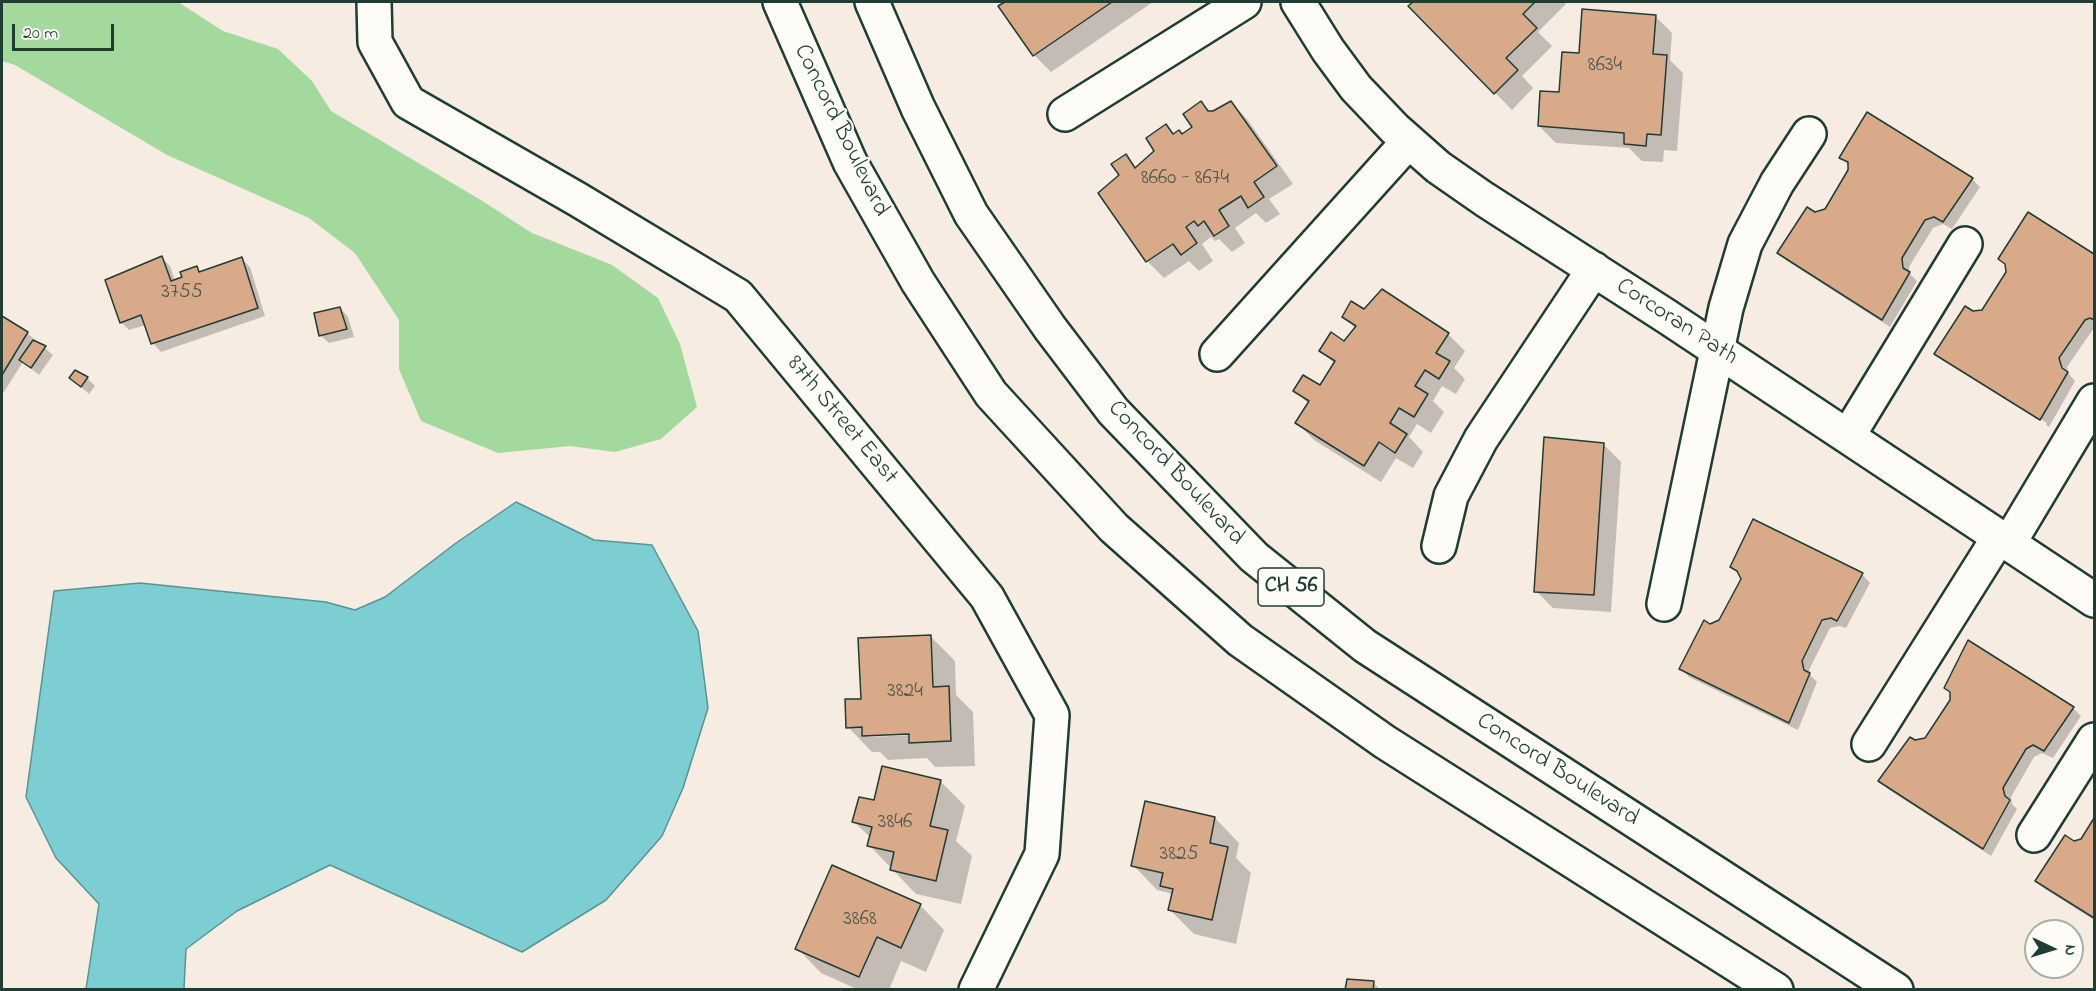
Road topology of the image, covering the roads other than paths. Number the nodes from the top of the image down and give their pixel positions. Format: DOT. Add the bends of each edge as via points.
graph roads {
  1 [pos="374,2"];
  2 [pos="780,2"];
  3 [pos="872,2"];
  4 [pos="1244,2"];
  5 [pos="1298,2"];
  6 [pos="1065,114"];
  7 [pos="1809,134"];
  8 [pos="1408,142"];
  9 [pos="1965,244"];
  10 [pos="1594,269"];
  11 [pos="1718,350"];
  12 [pos="1217,354"];
  13 [pos="2094,401"];
  14 [pos="1848,436"];
  15 [pos="2004,540"];
  16 [pos="1439,546"];
  17 [pos="2094,600"];
  18 [pos="1664,604"];
  19 [pos="2094,740"];
  20 [pos="1869,744"];
  21 [pos="2034,834"];
  22 [pos="976,990"];
  23 [pos="1776,990"];
  24 [pos="1896,990"];
  1 -- 22 [label="main road, 87th Street East" via="375,42 408,102 738,296 987,597 1052,715 1042,854"];
  2 -- 23 [label="main road, Concord Boulevard" via="850,162 918,282 991,394 1114,528 1240,640 1375,735"];
  3 -- 24 [label="main road, Concord Boulevard / CH 56" via="918,108 984,233 1113,411 1254,557 1365,646"];
  4 -- 6 [label="main road"];
  5 -- 8 [label="main road, Corcoran Path" via="1356,88"];
  7 -- 11 [label="main road" via="1777,183 1745,244 1725,308"];
  8 -- 10 [label="main road, Corcoran Path" via="1484,199"];
  8 -- 12 [label="main road"];
  9 -- 14 [label="main road"];
  10 -- 11 [label="main road, Corcoran Path"];
  10 -- 16 [label="main road" via="1481,439 1451,496"];
  11 -- 14 [label="main road, Corcoran Path"];
  11 -- 18 [label="main road"];
  13 -- 15 [label="main road"];
  14 -- 15 [label="main road, Corcoran Path"];
  15 -- 17 [label="main road, Corcoran Path"];
  15 -- 20 [label="main road"];
  19 -- 21 [label="main road"];
}
